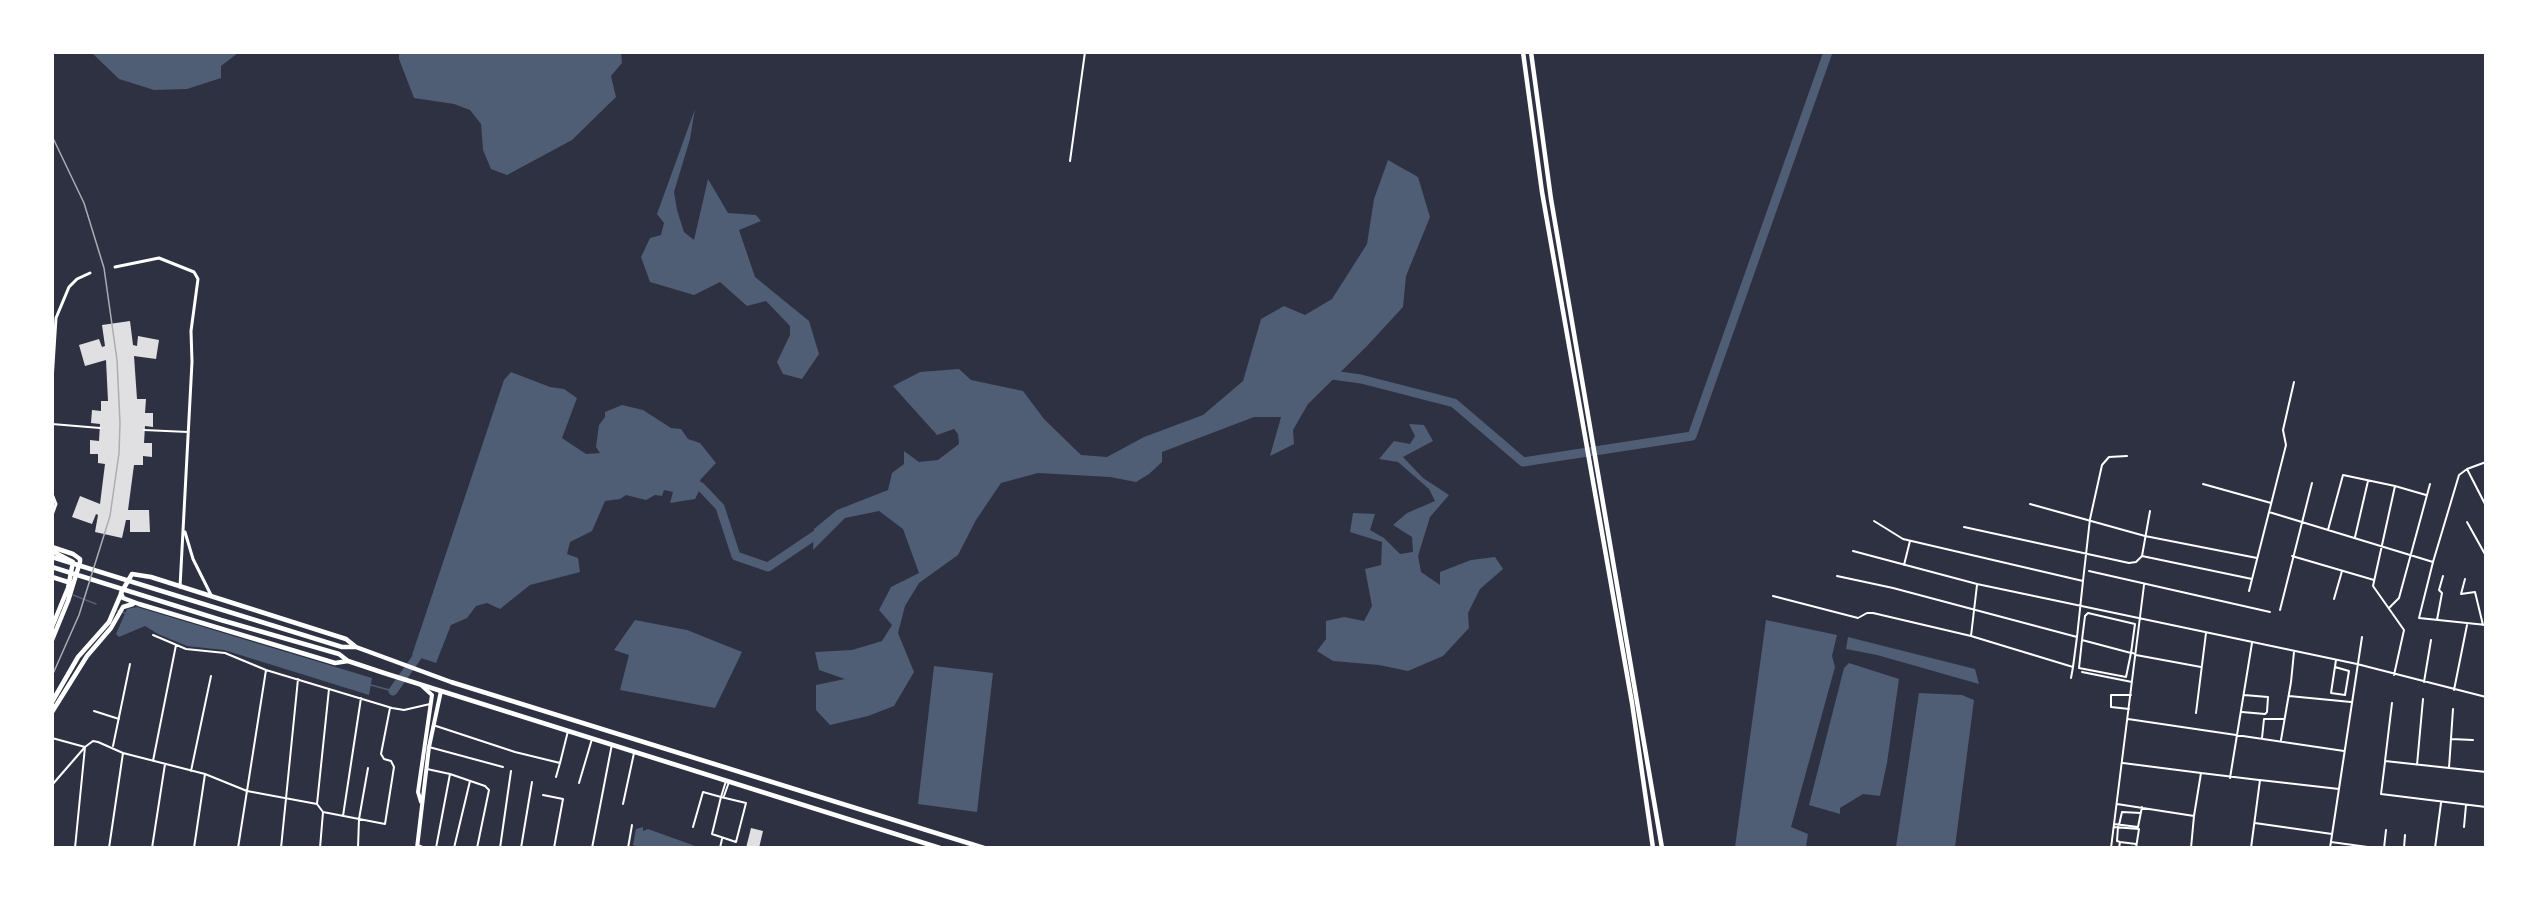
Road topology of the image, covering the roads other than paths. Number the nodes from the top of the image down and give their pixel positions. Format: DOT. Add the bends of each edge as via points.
graph roads {
  1 [pos="1085,52"];
  2 [pos="1531,54"];
  3 [pos="1524,55"];
  4 [pos="1536,87"];
  5 [pos="1528,88"];
  6 [pos="1539,110"];
  7 [pos="1531,111"];
  8 [pos="1070,161"];
  9 [pos="1558,234"];
  10 [pos="1550,236"];
  11 [pos="115,267"];
  12 [pos="90,273"];
  13 [pos="54,328"];
  14 [pos="52,381"];
  15 [pos="2294,382"];
  16 [pos="1588,407"];
  17 [pos="1580,408"];
  18 [pos="52,424"];
  19 [pos="100,428"];
  20 [pos="144,430"];
  21 [pos="188,432"];
  22 [pos="2127,456"];
  23 [pos="2486,462"];
  24 [pos="2467,469"];
  25 [pos="2368,481"];
  26 [pos="2312,483"];
  27 [pos="2203,484"];
  28 [pos="2430,484"];
  29 [pos="2395,486"];
  30 [pos="52,494"];
  31 [pos="2426,495"];
  32 [pos="2484,497"];
  33 [pos="2271,503"];
  34 [pos="2030,504"];
  35 [pos="2486,506"];
  36 [pos="2150,511"];
  37 [pos="2269,512"];
  38 [pos="52,515"];
  39 [pos="2090,519"];
  40 [pos="1874,521"];
  41 [pos="2302,521"];
  42 [pos="2467,522"];
  43 [pos="1964,526"];
  44 [pos="183,528"];
  45 [pos="2328,530"];
  46 [pos="2145,536"];
  47 [pos="2355,538"];
  48 [pos="1910,540"];
  49 [pos="2382,546"];
  50 [pos="52,549"];
  51 [pos="1853,551"];
  52 [pos="1613,552"];
  53 [pos="1605,553"];
  54 [pos="2086,553"];
  55 [pos="2142,556"];
  56 [pos="2292,556"];
  57 [pos="2412,556"];
  58 [pos="2486,556"];
  59 [pos="52,557"];
  60 [pos="2257,558"];
  61 [pos="2433,562"];
  62 [pos="1904,565"];
  63 [pos="52,567"];
  64 [pos="2342,571"];
  65 [pos="2089,572"];
  66 [pos="1837,576"];
  67 [pos="2443,576"];
  68 [pos="52,577"];
  69 [pos="2252,579"];
  70 [pos="2465,579"];
  71 [pos="2083,580"];
  72 [pos="2374,580"];
  73 [pos="1977,584"];
  74 [pos="2144,585"];
  75 [pos="71,586"];
  76 [pos="180,587"];
  77 [pos="2248,591"];
  78 [pos="121,593"];
  79 [pos="211,596"];
  80 [pos="1773,596"];
  81 [pos="2334,599"];
  82 [pos="66,600"];
  83 [pos="139,604"];
  84 [pos="2080,606"];
  85 [pos="2389,608"];
  86 [pos="1973,610"];
  87 [pos="2280,610"];
  88 [pos="2270,612"];
  89 [pos="115,617"];
  90 [pos="2141,620"];
  91 [pos="2437,620"];
  92 [pos="2467,623"];
  93 [pos="2484,625"];
  94 [pos="52,627"];
  95 [pos="2206,633"];
  96 [pos="153,634"];
  97 [pos="1971,636"];
  98 [pos="2077,637"];
  99 [pos="2362,637"];
  100 [pos="52,640"];
  101 [pos="2082,640"];
  102 [pos="2431,640"];
  103 [pos="2252,643"];
  104 [pos="176,645"];
  105 [pos="356,647"];
  106 [pos="2294,652"];
  107 [pos="2131,653"];
  108 [pos="2136,655"];
  109 [pos="2336,660"];
  110 [pos="348,661"];
  111 [pos="130,664"];
  112 [pos="2357,664"];
  113 [pos="2073,667"];
  114 [pos="2201,667"];
  115 [pos="2335,668"];
  116 [pos="266,669"];
  117 [pos="2082,672"];
  118 [pos="2394,675"];
  119 [pos="211,676"];
  120 [pos="2071,678"];
  121 [pos="2349,678"];
  122 [pos="298,679"];
  123 [pos="2355,679"];
  124 [pos="2133,682"];
  125 [pos="2424,682"];
  126 [pos="421,684"];
  127 [pos="2347,686"];
  128 [pos="2354,687"];
  129 [pos="329,689"];
  130 [pos="2454,690"];
  131 [pos="441,691"];
  132 [pos="2131,695"];
  133 [pos="2344,695"];
  134 [pos="2244,696"];
  135 [pos="2289,696"];
  136 [pos="2486,697"];
  137 [pos="361,698"];
  138 [pos="2423,699"];
  139 [pos="2344,701"];
  140 [pos="52,702"];
  141 [pos="2352,702"];
  142 [pos="2392,703"];
  143 [pos="430,705"];
  144 [pos="390,708"];
  145 [pos="2129,709"];
  146 [pos="2453,709"];
  147 [pos="94,711"];
  148 [pos="52,712"];
  149 [pos="2242,712"];
  150 [pos="2196,713"];
  151 [pos="119,719"];
  152 [pos="2128,719"];
  153 [pos="2284,719"];
  154 [pos="433,725"];
  155 [pos="568,731"];
  156 [pos="2238,735"];
  157 [pos="593,737"];
  158 [pos="52,738"];
  159 [pos="2262,738"];
  160 [pos="2451,739"];
  161 [pos="2474,740"];
  162 [pos="2281,741"];
  163 [pos="612,743"];
  164 [pos="112,746"];
  165 [pos="85,747"];
  166 [pos="429,747"];
  167 [pos="634,750"];
  168 [pos="2344,751"];
  169 [pos="123,753"];
  170 [pos="153,761"];
  171 [pos="2385,761"];
  172 [pos="560,763"];
  173 [pos="2122,763"];
  174 [pos="165,764"];
  175 [pos="2417,765"];
  176 [pos="503,767"];
  177 [pos="368,768"];
  178 [pos="427,768"];
  179 [pos="2450,768"];
  180 [pos="191,771"];
  181 [pos="511,771"];
  182 [pos="2486,772"];
  183 [pos="2201,773"];
  184 [pos="205,774"];
  185 [pos="450,774"];
  186 [pos="556,777"];
  187 [pos="2230,778"];
  188 [pos="2260,780"];
  189 [pos="470,781"];
  190 [pos="532,782"];
  191 [pos="727,782"];
  192 [pos="579,783"];
  193 [pos="52,784"];
  194 [pos="789,785"];
  195 [pos="2338,789"];
  196 [pos="247,791"];
  197 [pos="543,795"];
  198 [pos="722,797"];
  199 [pos="784,798"];
  200 [pos="285,799"];
  201 [pos="421,802"];
  202 [pos="2441,803"];
  203 [pos="317,804"];
  204 [pos="623,804"];
  205 [pos="2117,804"];
  206 [pos="2466,805"];
  207 [pos="2142,807"];
  208 [pos="2486,807"];
  209 [pos="323,812"];
  210 [pos="2141,813"];
  211 [pos="343,816"];
  212 [pos="2194,816"];
  213 [pos="359,819"];
  214 [pos="2254,823"];
  215 [pos="632,825"];
  216 [pos="2114,826"];
  217 [pos="2119,826"];
  218 [pos="693,827"];
  219 [pos="2464,827"];
  220 [pos="2386,830"];
  221 [pos="2332,834"];
  222 [pos="2405,835"];
  223 [pos="722,839"];
  224 [pos="2120,842"];
  225 [pos="2331,842"];
  226 [pos="417,846"];
  227 [pos="2136,846"];
  228 [pos="2111,847"];
  229 [pos="75,848"];
  230 [pos="109,848"];
  231 [pos="152,848"];
  232 [pos="194,848"];
  233 [pos="238,848"];
  234 [pos="280,848"];
  235 [pos="320,848"];
  236 [pos="358,848"];
  237 [pos="426,848"];
  238 [pos="436,848"];
  239 [pos="454,848"];
  240 [pos="477,848"];
  241 [pos="500,848"];
  242 [pos="521,848"];
  243 [pos="554,848"];
  244 [pos="592,848"];
  245 [pos="628,848"];
  246 [pos="720,848"];
  247 [pos="940,848"];
  248 [pos="984,848"];
  249 [pos="1653,848"];
  250 [pos="1662,848"];
  251 [pos="2119,848"];
  252 [pos="2191,848"];
  253 [pos="2251,848"];
  254 [pos="2330,848"];
  255 [pos="2375,848"];
  256 [pos="2384,848"];
  257 [pos="2404,848"];
  258 [pos="2435,848"];
  1 -- 8 [label="street"];
  2 -- 4 [label="main road"];
  3 -- 5 [label="main road"];
  4 -- 5 [label="main road"];
  4 -- 6 [label="main road"];
  5 -- 7 [label="main road"];
  6 -- 7 [label="main road"];
  6 -- 9 [label="main road"];
  7 -- 10 [label="main road"];
  9 -- 10 [label="main road"];
  9 -- 16 [label="main road"];
  10 -- 17 [label="main road"];
  11 -- 21 [label="street" via="159,258 194,272 198,279 191,331"];
  12 -- 13 [label="street" via="69,287"];
  13 -- 14 [label="street"];
  15 -- 33 [label="street" via="2283,430 2286,445"];
  16 -- 17 [label="main road"];
  16 -- 52 [label="main road"];
  17 -- 53 [label="main road"];
  18 -- 19 [label="street"];
  20 -- 21 [label="street"];
  21 -- 44 [label="street"];
  22 -- 39 [label="street" via="2109,457 2103,462"];
  23 -- 24 [label="street"];
  24 -- 32 [label="street"];
  24 -- 61 [label="street" via="2459,475"];
  25 -- 29 [label="street"];
  25 -- 45 [label="street" via="2343,475"];
  25 -- 47 [label="street"];
  26 -- 41 [label="street"];
  27 -- 33 [label="street"];
  28 -- 31 [label="street"];
  29 -- 31 [label="street"];
  29 -- 49 [label="street"];
  30 -- 38 [label="street" via="56,504"];
  31 -- 57 [label="street"];
  32 -- 35 [label="street"];
  33 -- 37 [label="street"];
  34 -- 39 [label="street"];
  36 -- 46 [label="street"];
  37 -- 41 [label="street"];
  37 -- 60 [label="street"];
  39 -- 46 [label="street"];
  39 -- 54 [label="street"];
  40 -- 48 [label="street" via="1893,535"];
  41 -- 45 [label="street"];
  41 -- 56 [label="street"];
  42 -- 58 [label="street"];
  43 -- 54 [label="street"];
  44 -- 76 [label="street"];
  44 -- 79 [label="street"];
  45 -- 47 [label="street"];
  46 -- 55 [label="street"];
  46 -- 60 [label="street"];
  47 -- 49 [label="street"];
  48 -- 62 [label="street"];
  48 -- 71 [label="street"];
  49 -- 57 [label="street"];
  49 -- 72 [label="street"];
  50 -- 75 [label="main road" via="80,559"];
  51 -- 62 [label="street"];
  52 -- 53 [label="main road"];
  52 -- 250 [label="main road"];
  53 -- 249 [label="main road"];
  54 -- 55 [label="street" via="2129,563"];
  54 -- 71 [label="street"];
  55 -- 69 [label="street"];
  56 -- 64 [label="street"];
  56 -- 87 [label="street"];
  57 -- 61 [label="street"];
  57 -- 85 [label="street" via="2399,598"];
  59 -- 105 [label="main road" via="342,647"];
  60 -- 69 [label="street"];
  61 -- 91 [label="street" via="2420,618"];
  62 -- 73 [label="street"];
  63 -- 110 [label="main road" via="339,654"];
  64 -- 72 [label="street"];
  64 -- 81 [label="street"];
  65 -- 74 [label="street"];
  66 -- 86 [label="street"];
  67 -- 91 [label="street"];
  68 -- 75 [label="main road"];
  69 -- 77 [label="street"];
  70 -- 93 [label="street" via="2462,594 2475,592"];
  71 -- 84 [label="street"];
  72 -- 85 [label="street" via="2373,586"];
  73 -- 84 [label="street"];
  73 -- 86 [label="street"];
  74 -- 88 [label="street"];
  74 -- 90 [label="street"];
  75 -- 82 [label="main road"];
  76 -- 78 [label="main road" via="132,574"];
  76 -- 79 [label="main road"];
  78 -- 83 [label="main road" via="123,598"];
  78 -- 89 [label="main road"];
  79 -- 105 [label="main road" via="346,639"];
  80 -- 97 [label="street" via="1858,618 1873,613"];
  82 -- 94 [label="main road"];
  82 -- 100 [label="main road"];
  83 -- 89 [label="main road" via="128,604"];
  83 -- 110 [label="main road" via="335,663"];
  84 -- 90 [label="street"];
  84 -- 98 [label="street"];
  85 -- 118 [label="street" via="2404,630"];
  86 -- 97 [label="street"];
  86 -- 98 [label="street"];
  89 -- 140 [label="main road" via="78,657"];
  89 -- 148 [label="main road" via="106,636 87,656"];
  90 -- 95 [label="street"];
  90 -- 108 [label="street"];
  91 -- 92 [label="street"];
  92 -- 93 [label="street"];
  92 -- 130 [label="street"];
  95 -- 103 [label="street"];
  95 -- 114 [label="street"];
  96 -- 104 [label="street"];
  97 -- 113 [label="street"];
  98 -- 113 [label="street"];
  99 -- 112 [label="street"];
  101 -- 107 [label="street"];
  101 -- 107 [label="street" via="2079,668 2125,678"];
  101 -- 107 [label="street" via="2088,613 2133,623"];
  102 -- 125 [label="street"];
  103 -- 106 [label="street"];
  103 -- 134 [label="street"];
  104 -- 116 [label="street" via="225,653"];
  104 -- 170 [label="street"];
  105 -- 194 [label="main road" via="404,666"];
  106 -- 109 [label="street"];
  106 -- 135 [label="street"];
  107 -- 108 [label="street"];
  108 -- 114 [label="street"];
  108 -- 124 [label="street"];
  109 -- 112 [label="street"];
  109 -- 115 [label="street"];
  110 -- 126 [label="main road"];
  111 -- 151 [label="street"];
  112 -- 118 [label="street"];
  112 -- 123 [label="street"];
  113 -- 120 [label="street"];
  114 -- 150 [label="street"];
  115 -- 121 [label="street" via="2349,670"];
  115 -- 133 [label="street" via="2331,693"];
  116 -- 122 [label="street"];
  116 -- 196 [label="street"];
  117 -- 124 [label="street"];
  118 -- 125 [label="street"];
  119 -- 180 [label="street"];
  121 -- 123 [label="street"];
  121 -- 127 [label="street"];
  122 -- 129 [label="street"];
  122 -- 200 [label="street"];
  123 -- 128 [label="street"];
  124 -- 132 [label="street"];
  125 -- 130 [label="street"];
  126 -- 131 [label="main road"];
  126 -- 143 [label="main road" via="432,695"];
  127 -- 128 [label="street"];
  127 -- 133 [label="street"];
  128 -- 141 [label="street"];
  129 -- 137 [label="street"];
  129 -- 203 [label="street"];
  130 -- 136 [label="street"];
  131 -- 154 [label="main road"];
  131 -- 155 [label="main road"];
  132 -- 145 [label="street"];
  132 -- 145 [label="street" via="2111,695 2111,706"];
  133 -- 139 [label="street"];
  134 -- 149 [label="street"];
  134 -- 149 [label="street" via="2268,697 2267,712"];
  135 -- 139 [label="street"];
  135 -- 153 [label="street"];
  137 -- 144 [label="street"];
  137 -- 211 [label="street"];
  138 -- 175 [label="street"];
  139 -- 141 [label="street"];
  141 -- 168 [label="street"];
  142 -- 171 [label="street"];
  143 -- 144 [label="street" via="404,710"];
  143 -- 201 [label="main road" via="418,792"];
  144 -- 213 [label="street" via="381,754 394,768 386,824"];
  145 -- 152 [label="street"];
  146 -- 160 [label="street"];
  147 -- 151 [label="street"];
  149 -- 156 [label="street"];
  151 -- 164 [label="street"];
  152 -- 156 [label="street"];
  152 -- 173 [label="street"];
  153 -- 159 [label="street" via="2264,720"];
  153 -- 162 [label="street"];
  154 -- 166 [label="main road"];
  154 -- 172 [label="street"];
  155 -- 157 [label="main road"];
  155 -- 172 [label="street"];
  156 -- 159 [label="street"];
  156 -- 187 [label="street"];
  157 -- 163 [label="main road"];
  157 -- 192 [label="street"];
  158 -- 165 [label="street"];
  159 -- 162 [label="street"];
  160 -- 161 [label="street"];
  160 -- 179 [label="street"];
  162 -- 168 [label="street"];
  163 -- 167 [label="main road"];
  163 -- 244 [label="street"];
  164 -- 165 [label="street" via="93,741"];
  164 -- 169 [label="street"];
  165 -- 193 [label="street"];
  165 -- 229 [label="street"];
  166 -- 176 [label="street"];
  166 -- 178 [label="main road"];
  167 -- 191 [label="main road"];
  167 -- 204 [label="street"];
  168 -- 195 [label="street"];
  169 -- 170 [label="street"];
  169 -- 230 [label="street"];
  170 -- 174 [label="street"];
  171 -- 175 [label="street"];
  171 -- 202 [label="street" via="2381,794"];
  172 -- 186 [label="street"];
  173 -- 183 [label="street"];
  173 -- 205 [label="street"];
  174 -- 180 [label="street"];
  174 -- 231 [label="street"];
  175 -- 179 [label="street"];
  177 -- 213 [label="street"];
  178 -- 185 [label="street"];
  178 -- 201 [label="main road"];
  179 -- 182 [label="street"];
  180 -- 184 [label="street"];
  181 -- 241 [label="street"];
  183 -- 187 [label="street"];
  183 -- 212 [label="street"];
  184 -- 196 [label="street"];
  184 -- 232 [label="street"];
  185 -- 189 [label="street"];
  185 -- 238 [label="street"];
  187 -- 188 [label="street"];
  188 -- 195 [label="street"];
  188 -- 214 [label="street"];
  189 -- 239 [label="street"];
  189 -- 240 [label="street" via="489,790"];
  190 -- 242 [label="street"];
  191 -- 198 [label="street"];
  191 -- 199 [label="main road"];
  194 -- 199 [label="main road"];
  194 -- 248 [label="main road"];
  195 -- 221 [label="street"];
  196 -- 200 [label="street"];
  196 -- 233 [label="street"];
  197 -- 243 [label="street" via="563,799"];
  198 -- 218 [label="street" via="703,792"];
  198 -- 223 [label="street" via="712,834"];
  198 -- 223 [label="street" via="747,805 736,842"];
  199 -- 247 [label="main road"];
  200 -- 203 [label="street"];
  200 -- 234 [label="street"];
  201 -- 226 [label="main road"];
  202 -- 206 [label="street"];
  202 -- 258 [label="street"];
  203 -- 209 [label="street"];
  205 -- 207 [label="street"];
  205 -- 216 [label="street"];
  206 -- 208 [label="street"];
  206 -- 219 [label="street"];
  207 -- 210 [label="street"];
  207 -- 212 [label="street"];
  209 -- 211 [label="street"];
  209 -- 235 [label="street"];
  210 -- 217 [label="street" via="2138,827"];
  210 -- 217 [label="street" via="2122,812"];
  211 -- 213 [label="street"];
  212 -- 252 [label="street"];
  213 -- 236 [label="street"];
  214 -- 221 [label="street"];
  214 -- 253 [label="street"];
  215 -- 245 [label="street"];
  216 -- 217 [label="street"];
  216 -- 228 [label="street"];
  217 -- 224 [label="street" via="2116,841"];
  217 -- 227 [label="street" via="2139,829"];
  220 -- 256 [label="street"];
  221 -- 225 [label="street"];
  222 -- 257 [label="street"];
  223 -- 246 [label="street"];
  224 -- 227 [label="street"];
  224 -- 251 [label="street"];
  225 -- 254 [label="street"];
  225 -- 255 [label="street"];
  226 -- 237 [label="street"];
  228 -- 251 [label="street"];
}
